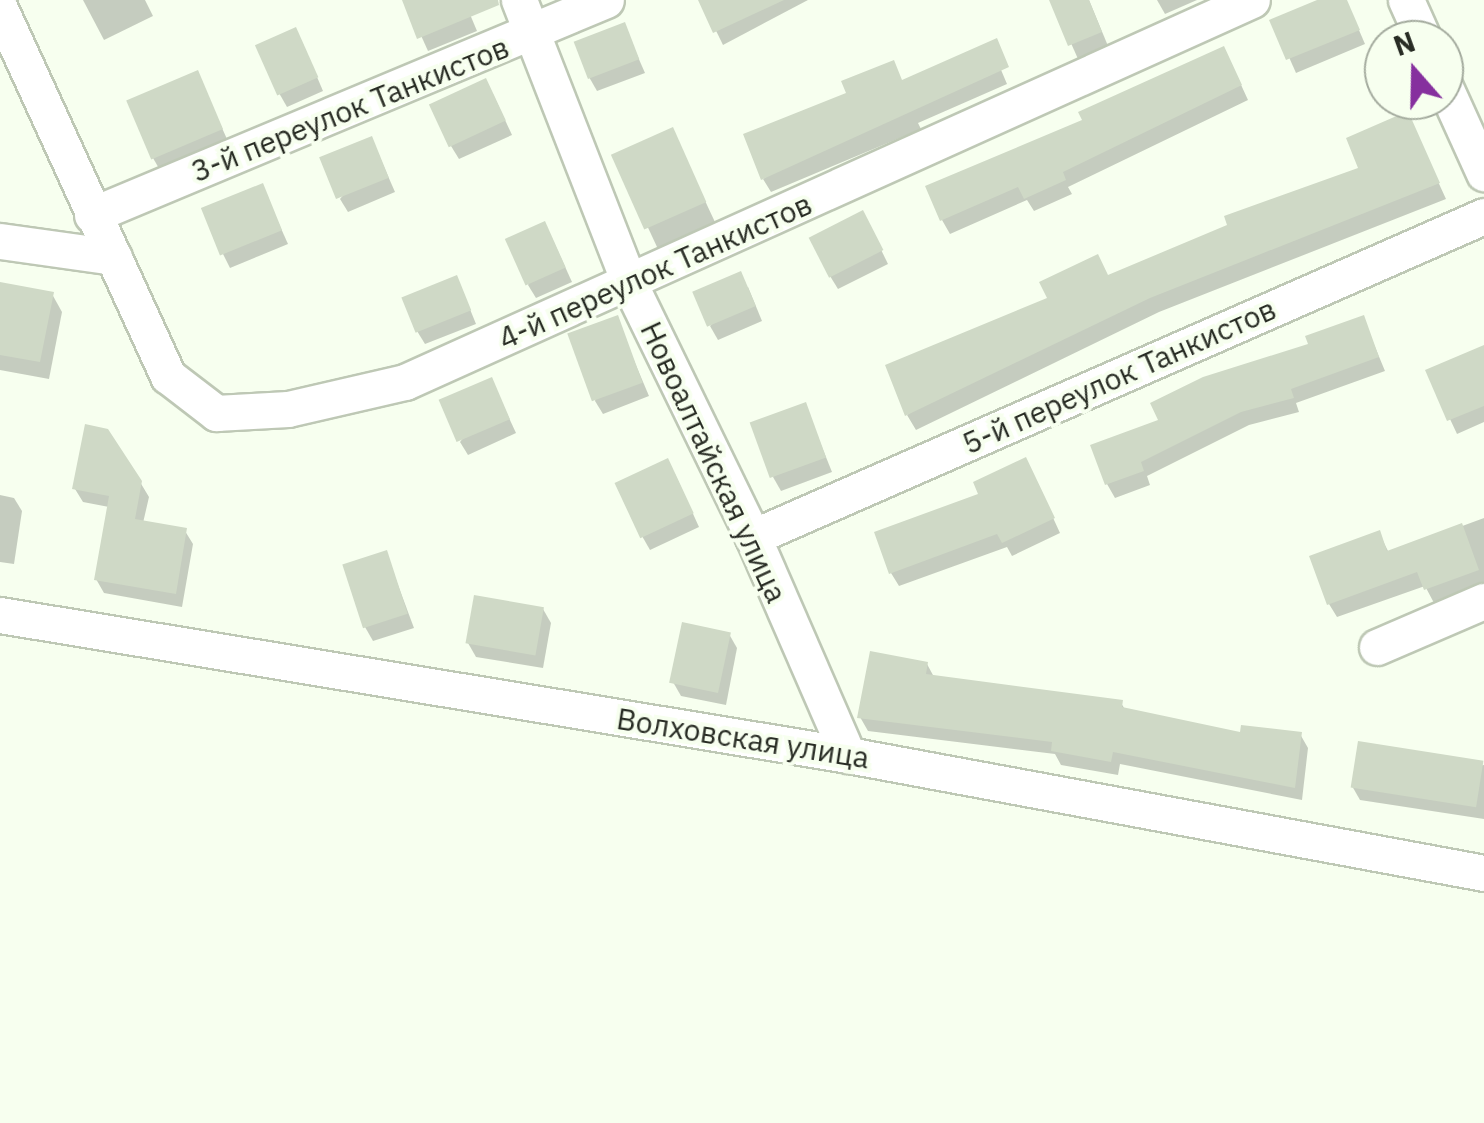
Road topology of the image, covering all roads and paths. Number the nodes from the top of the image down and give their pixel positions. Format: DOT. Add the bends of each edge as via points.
graph roads {
  1 [pos="519,0"];
  2 [pos="606,0"];
  3 [pos="1252,0"];
  4 [pos="0,9"];
  5 [pos="534,34"];
  6 [pos="1460,120"];
  7 [pos="1484,173"];
  8 [pos="92,215"];
  9 [pos="1484,216"];
  10 [pos="0,241"];
  11 [pos="114,258"];
  12 [pos="630,285"];
  13 [pos="753,537"];
  14 [pos="1484,601"];
  15 [pos="0,615"];
  16 [pos="1377,647"];
  17 [pos="848,755"];
  18 [pos="1484,873"];
  1 -- 5 [label="street, Новоалтайская улица"];
  2 -- 5 [label="street, 3-й переулок Танкистов"];
  3 -- 12 [label="street, 4-й переулок Танкистов"];
  4 -- 8 [label="street, 4-й переулок Танкистов"];
  5 -- 8 [label="street, 3-й переулок Танкистов"];
  5 -- 12 [label="street, Новоалтайская улица"];
  6 -- 7 [label="street"];
  8 -- 11 [label="street, 4-й переулок Танкистов"];
  9 -- 13 [label="street, 5-й переулок Танкистов"];
  10 -- 11 [label="street"];
  11 -- 12 [label="street, 4-й переулок Танкистов" via="168,376 216,413 288,409 405,382"];
  12 -- 13 [label="street, Новоалтайская улица"];
  13 -- 17 [label="street, Новоалтайская улица"];
  14 -- 16 [label="street"];
  15 -- 17 [label="street, Волховская улица"];
  17 -- 18 [label="street, Волховская улица"];
}
